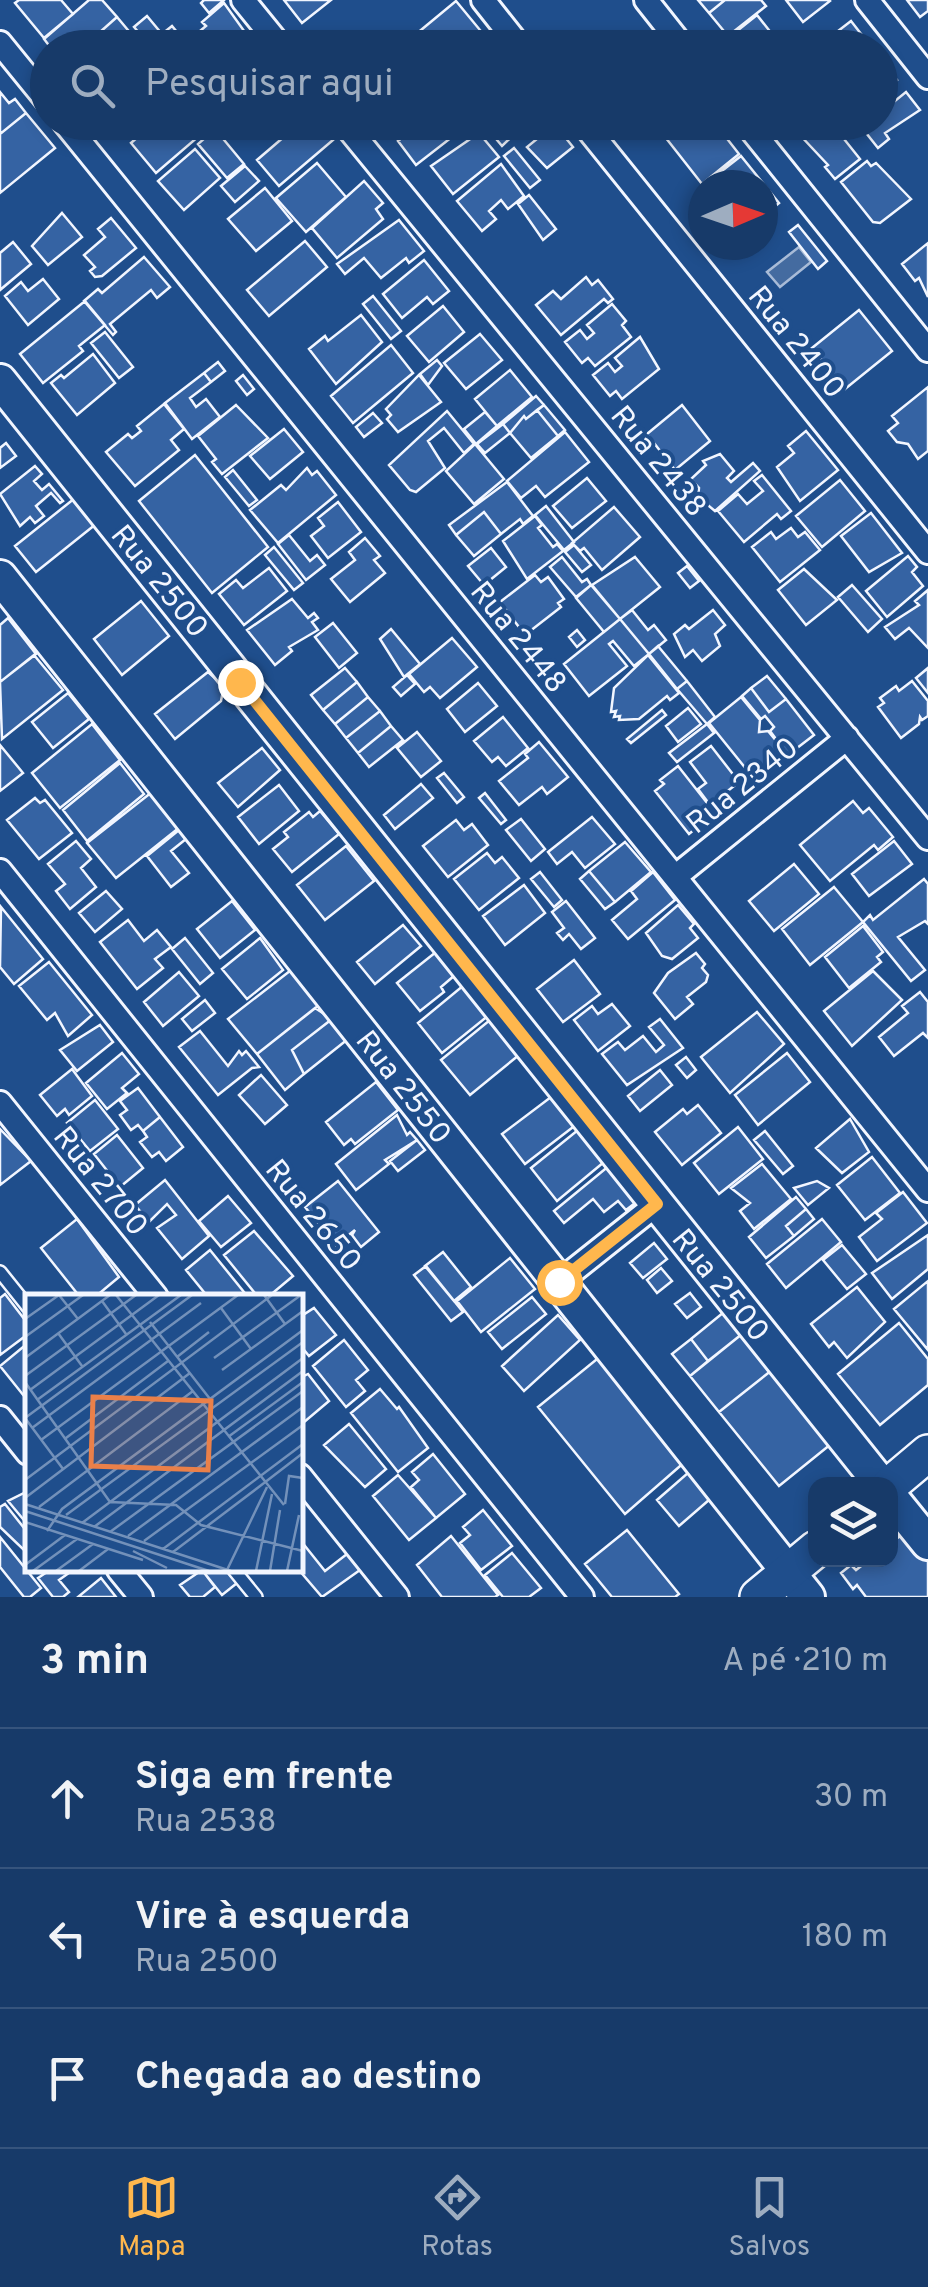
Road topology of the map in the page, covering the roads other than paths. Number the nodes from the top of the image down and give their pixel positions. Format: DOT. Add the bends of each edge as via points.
graph roads {
  1 [pos="243,0"];
  2 [pos="483,0"];
  3 [pos="646,0"];
  4 [pos="867,0"];
  5 [pos="267,30"];
  6 [pos="507,30"];
  7 [pos="670,30"];
  8 [pos="891,30"];
  9 [pos="898,39"];
  10 [pos="0,43"];
  11 [pos="928,77"];
  12 [pos="30,80"];
  13 [pos="79,140"];
  14 [pos="358,140"];
  15 [pos="596,140"];
  16 [pos="759,140"];
  17 [pos="928,350"];
  18 [pos="0,382"];
  19 [pos="928,552"];
  20 [pos="0,577"];
  21 [pos="846,738"];
  22 [pos="928,838"];
  23 [pos="0,871"];
  24 [pos="675,878"];
  25 [pos="0,1103"];
  26 [pos="928,1190"];
  27 [pos="657,1204"];
  28 [pos="0,1272"];
  29 [pos="559,1282"];
  30 [pos="154,1294"];
  31 [pos="25,1303"];
  32 [pos="0,1418"];
  33 [pos="25,1450"];
  34 [pos="928,1453"];
  35 [pos="875,1477"];
  36 [pos="302,1478"];
  37 [pos="898,1478"];
  38 [pos="898,1506"];
  39 [pos="928,1543"];
  40 [pos="121,1572"];
  41 [pos="236,1572"];
  42 [pos="798,1584"];
  43 [pos="140,1597"];
  44 [pos="256,1597"];
  45 [pos="397,1597"];
  46 [pos="582,1597"];
  47 [pos="758,1597"];
  1 -- 5 [label="street"];
  2 -- 6 [label="street"];
  3 -- 7 [label="street"];
  4 -- 8 [label="street"];
  9 -- 11 [label="street"];
  10 -- 12 [label="street"];
  13 -- 24 [label="street, Rua 2448"];
  14 -- 21 [label="street, Rua 2438"];
  15 -- 19 [label="street, Rua 2400"];
  16 -- 17 [label="street"];
  18 -- 27 [label="main road, Rua 2500"];
  20 -- 29 [label="main road, Rua 2550"];
  21 -- 22 [label="street, Rua 2438"];
  21 -- 24 [label="street, Rua 2340"];
  23 -- 46 [label="street, Rua 2650"];
  24 -- 26 [label="street, Rua 2448"];
  25 -- 30 [label="street, Rua 2700"];
  27 -- 29 [label="street"];
  27 -- 35 [label="main road, Rua 2500"];
  28 -- 31 [label="lane"];
  29 -- 42 [label="main road, Rua 2550"];
  32 -- 33 [label="street"];
  34 -- 37 [label="main road"];
  36 -- 45 [label="street"];
  38 -- 39 [label="main road"];
  40 -- 43 [label="street"];
  41 -- 44 [label="lane"];
  42 -- 47 [label="main road"];
}
